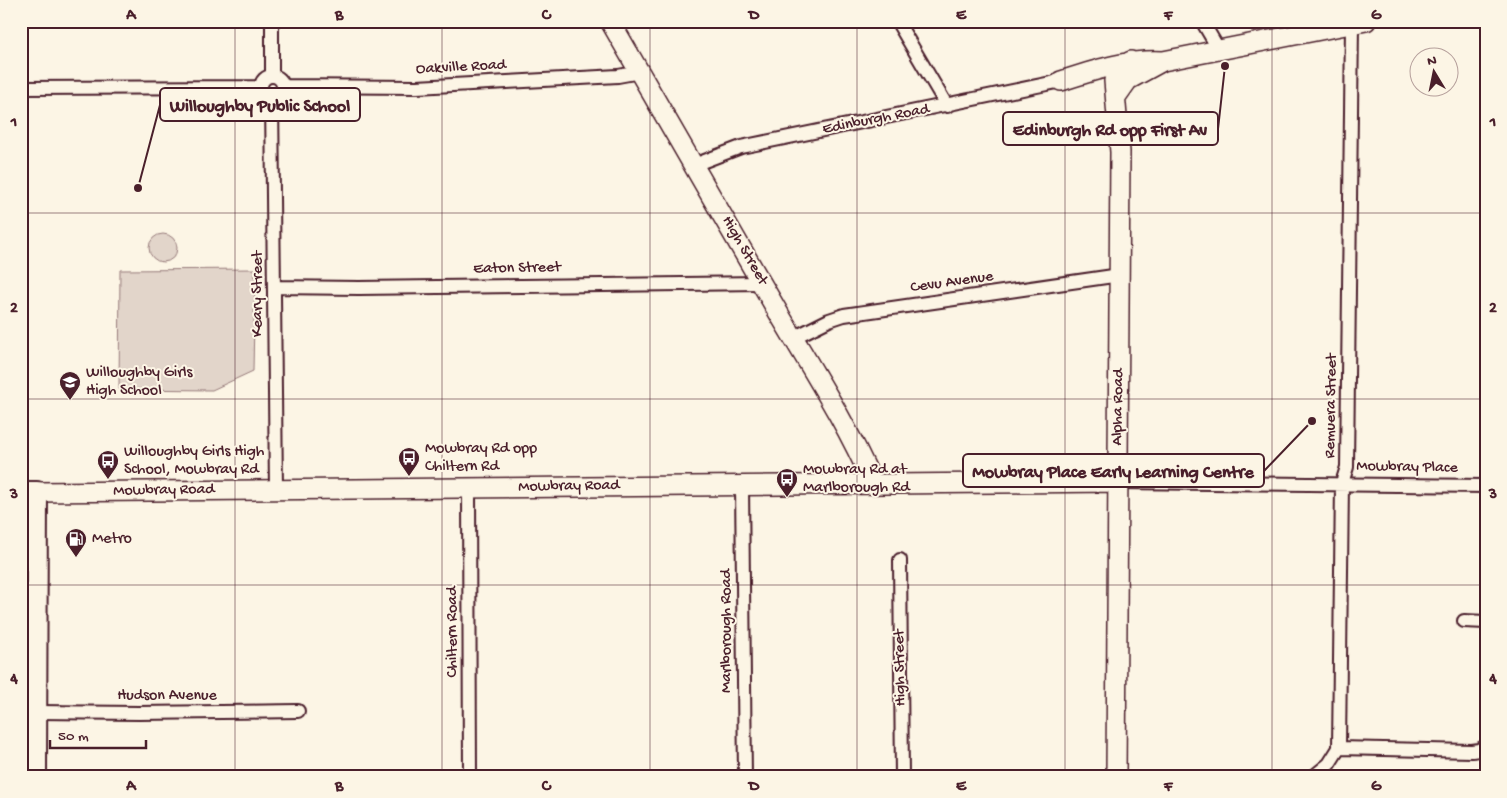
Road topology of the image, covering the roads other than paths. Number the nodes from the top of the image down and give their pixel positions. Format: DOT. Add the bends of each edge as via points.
graph roads {
  1 [pos="272,21"];
  2 [pos="610,21"];
  3 [pos="897,21"];
  4 [pos="1202,21"];
  5 [pos="1359,23"];
  6 [pos="1219,50"];
  7 [pos="1156,65"];
  8 [pos="1124,67"];
  9 [pos="640,72"];
  10 [pos="272,75"];
  11 [pos="1086,79"];
  12 [pos="1061,82"];
  13 [pos="284,86"];
  14 [pos="261,87"];
  15 [pos="21,88"];
  16 [pos="1116,97"];
  17 [pos="272,98"];
  18 [pos="947,106"];
  19 [pos="694,165"];
  20 [pos="1120,276"];
  21 [pos="762,282"];
  22 [pos="274,287"];
  23 [pos="794,338"];
  24 [pos="1118,482"];
  25 [pos="1342,483"];
  26 [pos="873,484"];
  27 [pos="742,485"];
  28 [pos="1486,486"];
  29 [pos="469,488"];
  30 [pos="276,490"];
  31 [pos="29,492"];
  32 [pos="21,530"];
  33 [pos="900,560"];
  34 [pos="37,570"];
  35 [pos="1464,621"];
  36 [pos="1486,622"];
  37 [pos="298,711"];
  38 [pos="36,712"];
  39 [pos="1486,746"];
  40 [pos="1339,748"];
  41 [pos="36,777"];
  42 [pos="470,777"];
  43 [pos="745,777"];
  44 [pos="902,777"];
  45 [pos="1116,777"];
  46 [pos="1313,777"];
  1 -- 10 [label="street"];
  2 -- 9 [label="main road, High Street"];
  3 -- 18 [label="street"];
  4 -- 6 [label="street"];
  5 -- 6 [label="main road"];
  5 -- 25 [label="street, Remuera Street" via="1347,467"];
  6 -- 7 [label="main road"];
  7 -- 8 [label="main road"];
  7 -- 16 [label="main road" via="1128,80"];
  8 -- 11 [label="main road"];
  8 -- 12 [label="main road" via="1109,65"];
  8 -- 16 [label="main road, Alpha Road" via="1114,81"];
  9 -- 13 [label="street, Oakville Road" via="618,76 417,87"];
  9 -- 19 [label="main road, High Street"];
  10 -- 13 [label="street" via="280,78"];
  10 -- 14 [label="street" via="264,79"];
  11 -- 12 [label="main road"];
  11 -- 16 [label="main road" via="1110,86"];
  12 -- 18 [label="street, Edinburgh Road"];
  13 -- 17 [label="street" via="280,95"];
  14 -- 15 [label="street"];
  14 -- 17 [label="street" via="264,95"];
  16 -- 20 [label="main road, Alpha Road" via="1120,152"];
  17 -- 22 [label="street, Keary Street"];
  18 -- 19 [label="street, Edinburgh Road" via="741,147"];
  19 -- 21 [label="main road, High Street"];
  20 -- 23 [label="street, Cevu Avenue" via="844,315"];
  20 -- 24 [label="main road, Alpha Road"];
  21 -- 22 [label="street, Eaton Street"];
  21 -- 23 [label="main road, High Street"];
  22 -- 30 [label="street, Keary Street"];
  23 -- 26 [label="main road, High Street"];
  24 -- 25 [label="street, Mowbray Place"];
  24 -- 26 [label="main road, Mowbray Road"];
  24 -- 45 [label="main road, Alpha Road"];
  25 -- 28 [label="street, Mowbray Place"];
  25 -- 40 [label="street, Remuera Street"];
  26 -- 27 [label="main road, Mowbray Road"];
  27 -- 29 [label="main road, Mowbray Road"];
  27 -- 43 [label="street, Marlborough Road"];
  29 -- 30 [label="main road, Mowbray Road"];
  29 -- 42 [label="street, Chiltern Road"];
  30 -- 31 [label="main road, Mowbray Road"];
  31 -- 34 [label="main road"];
  32 -- 34 [label="main road"];
  33 -- 44 [label="street, High Street"];
  34 -- 38 [label="main road"];
  35 -- 36 [label="street"];
  37 -- 38 [label="street, Hudson Avenue"];
  38 -- 41 [label="main road"];
  39 -- 40 [label="street" via="1472,751"];
  40 -- 46 [label="street" via="1329,764"];
}
